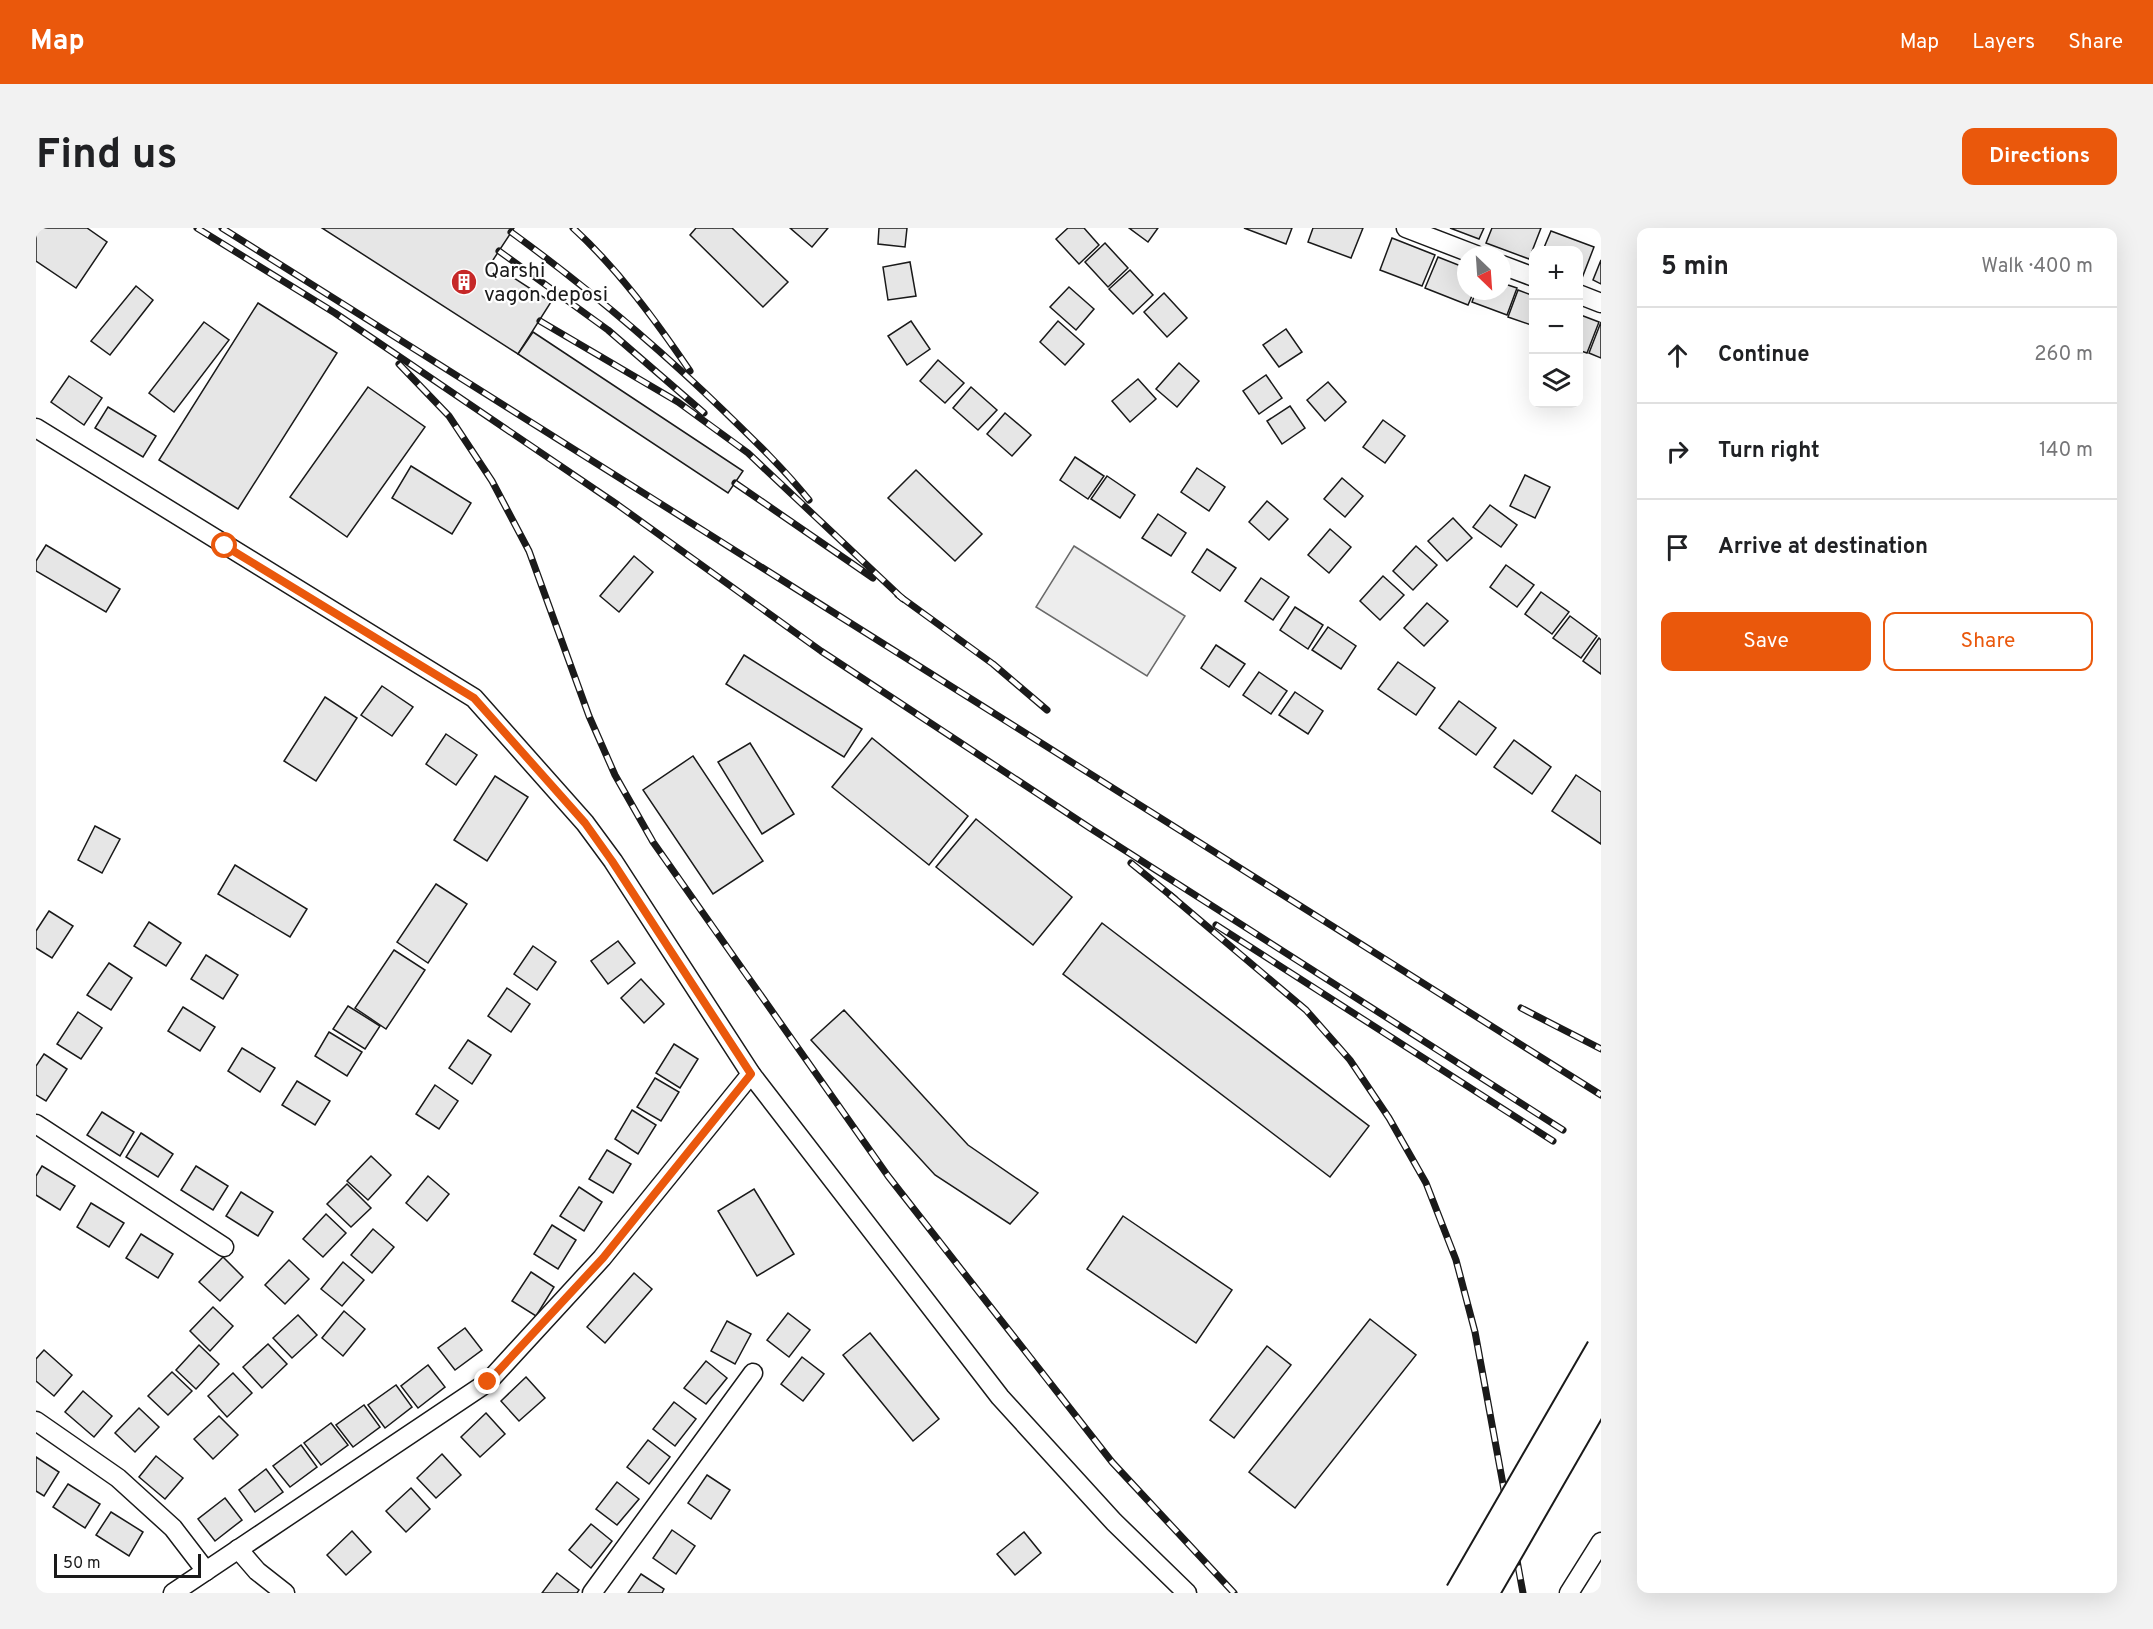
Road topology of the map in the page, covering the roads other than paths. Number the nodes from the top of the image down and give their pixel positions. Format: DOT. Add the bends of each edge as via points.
graph roads {
  1 [pos="1406,228"];
  2 [pos="1457,248"];
  3 [pos="1511,268"];
  4 [pos="1529,275"];
  5 [pos="1583,296"];
  6 [pos="1601,303"];
  7 [pos="36,428"];
  8 [pos="751,1074"];
  9 [pos="36,1124"];
  10 [pos="224,1247"];
  11 [pos="1601,1349"];
  12 [pos="753,1373"];
  13 [pos="1601,1390"];
  14 [pos="36,1421"];
  15 [pos="1601,1542"];
  16 [pos="238,1549"];
  17 [pos="206,1571"];
  18 [pos="175,1593"];
  19 [pos="285,1593"];
  20 [pos="592,1593"];
  21 [pos="1187,1593"];
  22 [pos="1460,1593"];
  23 [pos="1484,1593"];
  24 [pos="1569,1593"];
  1 -- 2 [label="street"];
  3 -- 4 [label="street"];
  5 -- 6 [label="street"];
  7 -- 8 [label="street" via="474,698 585,823"];
  8 -- 16 [label="street" via="603,1258 488,1382"];
  8 -- 21 [label="street" via="1000,1397 1114,1522"];
  9 -- 10 [label="street"];
  11 -- 22 [label="main road, bridge"];
  12 -- 20 [label="street"];
  13 -- 23 [label="main road, bridge"];
  14 -- 17 [label="street" via="118,1478 173,1528"];
  15 -- 24 [label="street"];
  16 -- 17 [label="street"];
  16 -- 19 [label="street" via="257,1571"];
  17 -- 18 [label="street"];
}
